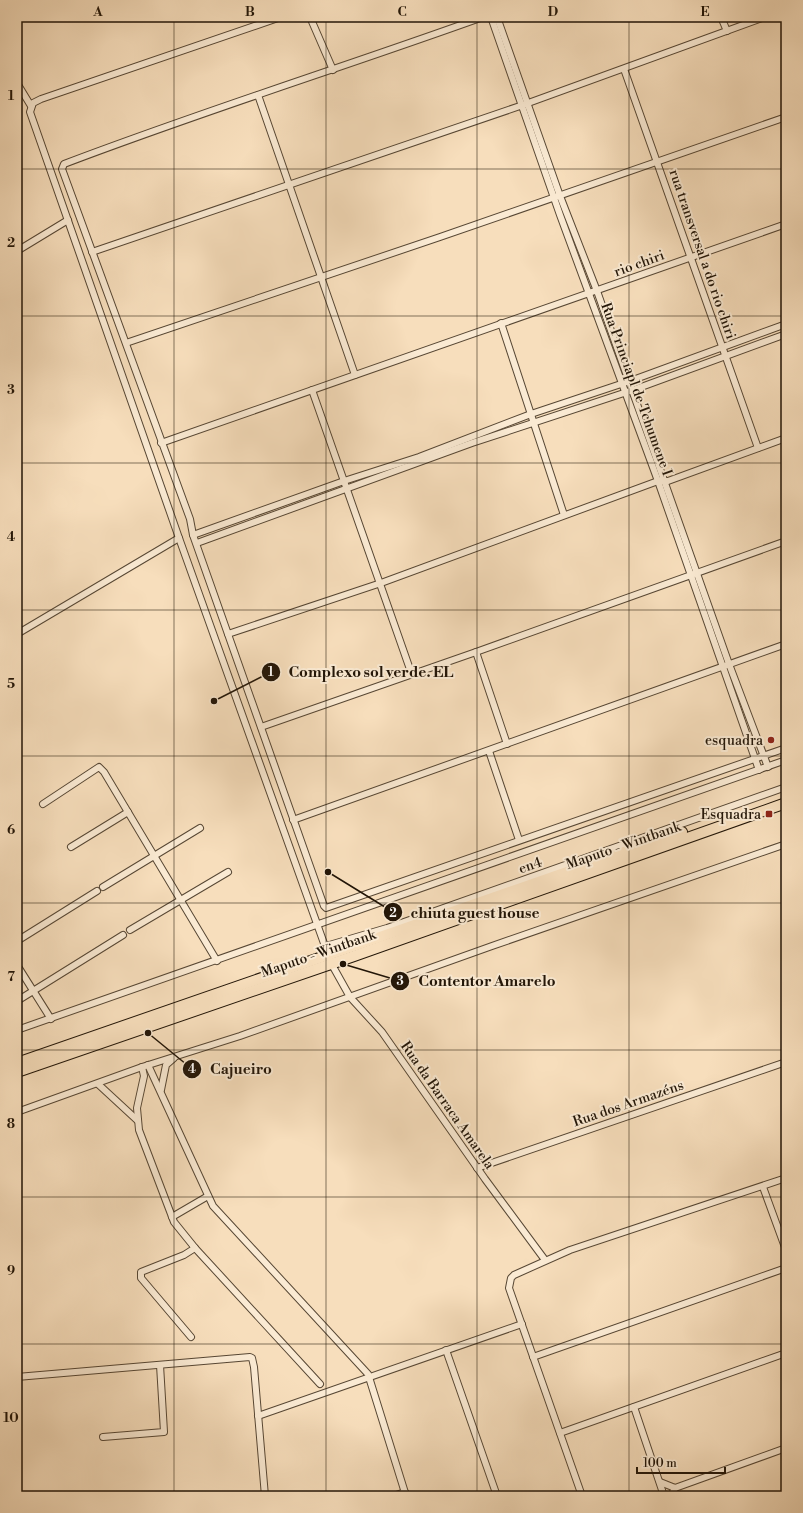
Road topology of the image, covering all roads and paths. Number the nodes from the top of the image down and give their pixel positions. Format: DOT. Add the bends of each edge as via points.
graph roads {
  1 [pos="281,17"];
  2 [pos="310,17"];
  3 [pos="483,17"];
  4 [pos="491,17"];
  5 [pos="497,17"];
  6 [pos="722,17"];
  7 [pos="765,17"];
  8 [pos="727,31"];
  9 [pos="624,69"];
  10 [pos="333,70"];
  11 [pos="17,83"];
  12 [pos="258,95"];
  13 [pos="525,104"];
  14 [pos="31,106"];
  15 [pos="786,117"];
  16 [pos="658,161"];
  17 [pos="289,184"];
  18 [pos="557,197"];
  19 [pos="68,220"];
  20 [pos="786,225"];
  21 [pos="17,251"];
  22 [pos="92,252"];
  23 [pos="691,257"];
  24 [pos="320,278"];
  25 [pos="597,291"];
  26 [pos="589,294"];
  27 [pos="501,324"];
  28 [pos="786,324"];
  29 [pos="786,334"];
  30 [pos="126,343"];
  31 [pos="723,348"];
  32 [pos="726,356"];
  33 [pos="355,375"];
  34 [pos="630,381"];
  35 [pos="622,383"];
  36 [pos="312,390"];
  37 [pos="633,390"];
  38 [pos="625,393"];
  39 [pos="531,414"];
  40 [pos="534,422"];
  41 [pos="786,438"];
  42 [pos="161,443"];
  43 [pos="758,448"];
  44 [pos="344,481"];
  45 [pos="661,481"];
  46 [pos="346,489"];
  47 [pos="564,515"];
  48 [pos="193,534"];
  49 [pos="179,538"];
  50 [pos="786,541"];
  51 [pos="197,543"];
  52 [pos="697,572"];
  53 [pos="690,575"];
  54 [pos="381,583"];
  55 [pos="17,634"];
  56 [pos="228,634"];
  57 [pos="786,644"];
  58 [pos="476,652"];
  59 [pos="726,665"];
  60 [pos="412,675"];
  61 [pos="261,727"];
  62 [pos="507,744"];
  63 [pos="786,748"];
  64 [pos="489,751"];
  65 [pos="764,756"];
  66 [pos="756,759"];
  67 [pos="786,760"];
  68 [pos="768,766"];
  69 [pos="759,770"];
  70 [pos="786,787"];
  71 [pos="786,796"];
  72 [pos="786,803"];
  73 [pos="43,804"];
  74 [pos="128,812"];
  75 [pos="293,820"];
  76 [pos="200,828"];
  77 [pos="519,840"];
  78 [pos="786,844"];
  79 [pos="71,847"];
  80 [pos="155,856"];
  81 [pos="228,872"];
  82 [pos="181,899"];
  83 [pos="318,925"];
  84 [pos="130,930"];
  85 [pos="123,935"];
  86 [pos="17,941"];
  87 [pos="328,955"];
  88 [pos="217,960"];
  89 [pos="17,965"];
  90 [pos="33,991"];
  91 [pos="350,997"];
  92 [pos="17,1001"];
  93 [pos="51,1019"];
  94 [pos="17,1030"];
  95 [pos="177,1055"];
  96 [pos="786,1062"];
  97 [pos="17,1063"];
  98 [pos="145,1066"];
  99 [pos="17,1072"];
  100 [pos="98,1084"];
  101 [pos="161,1091"];
  102 [pos="17,1112"];
  103 [pos="137,1120"];
  104 [pos="477,1168"];
  105 [pos="786,1178"];
  106 [pos="763,1187"];
  107 [pos="208,1196"];
  108 [pos="172,1217"];
  109 [pos="195,1248"];
  110 [pos="786,1250"];
  111 [pos="545,1260"];
  112 [pos="786,1268"];
  113 [pos="522,1324"];
  114 [pos="191,1337"];
  115 [pos="446,1350"];
  116 [pos="786,1354"];
  117 [pos="532,1357"];
  118 [pos="160,1365"];
  119 [pos="17,1377"];
  120 [pos="369,1378"];
  121 [pos="320,1384"];
  122 [pos="634,1407"];
  123 [pos="258,1416"];
  124 [pos="560,1433"];
  125 [pos="103,1437"];
  126 [pos="786,1448"];
  127 [pos="660,1482"];
  128 [pos="675,1488"];
  129 [pos="406,1494"];
  130 [pos="265,1496"];
  131 [pos="393,1496"];
  132 [pos="497,1496"];
  133 [pos="582,1496"];
  134 [pos="664,1496"];
  135 [pos="671,1496"];
  1 -- 14 [label="street" via="51,95"];
  2 -- 10 [label="street"];
  3 -- 10 [label="street"];
  4 -- 13 [label="street, Rua Princiapl de Tchumene I"];
  5 -- 13 [label="street, Rua Princiapl de Tchumene I"];
  6 -- 8 [label="street"];
  7 -- 8 [label="street"];
  8 -- 9 [label="street"];
  9 -- 13 [label="street"];
  9 -- 16 [label="street, rua transversal a do rio chiri"];
  10 -- 12 [label="street"];
  11 -- 14 [label="street"];
  12 -- 17 [label="street"];
  12 -- 22 [label="street" via="64,164 62,169"];
  13 -- 17 [label="street"];
  13 -- 18 [label="street, Rua Princiapl de Tchumene I"];
  14 -- 19 [label="street, Rua da Barraca Amarela" via="32,120"];
  15 -- 16 [label="street"];
  16 -- 18 [label="street"];
  16 -- 23 [label="street, rua transversal a do rio chiri"];
  17 -- 22 [label="street"];
  17 -- 24 [label="street"];
  18 -- 24 [label="street"];
  18 -- 25 [label="street, Rua Princiapl de Tchumene I"];
  18 -- 26 [label="street, Rua Princiapl de Tchumene I"];
  19 -- 21 [label="street"];
  19 -- 49 [label="street, Rua da Barraca Amarela"];
  20 -- 23 [label="street, rio chiri"];
  22 -- 30 [label="street"];
  23 -- 25 [label="street, rio chiri"];
  23 -- 31 [label="street, rua transversal a do rio chiri"];
  24 -- 30 [label="street"];
  24 -- 33 [label="street"];
  25 -- 26 [label="street, rio chiri"];
  25 -- 34 [label="street, Rua Princiapl de Tchumene I"];
  26 -- 27 [label="street, rio chiri"];
  26 -- 35 [label="street, Rua Princiapl de Tchumene I"];
  27 -- 33 [label="street, rio chiri"];
  27 -- 39 [label="street"];
  28 -- 31 [label="street"];
  29 -- 32 [label="street"];
  30 -- 42 [label="street"];
  31 -- 32 [label="street, rua transversal a do rio chiri"];
  31 -- 34 [label="street"];
  32 -- 37 [label="street"];
  32 -- 43 [label="street, rua transversal a do rio chiri"];
  33 -- 36 [label="street, rio chiri"];
  34 -- 35 [label="street"];
  34 -- 37 [label="street, Rua Princiapl de Tchumene I"];
  35 -- 38 [label="street, Rua Princiapl de Tchumene I"];
  35 -- 39 [label="street"];
  36 -- 42 [label="street, rio chiri"];
  36 -- 44 [label="street"];
  37 -- 38 [label="street"];
  37 -- 45 [label="street, Rua Princiapl de Tchumene I"];
  38 -- 40 [label="street"];
  38 -- 45 [label="street, Rua Princiapl de Tchumene I"];
  39 -- 40 [label="street"];
  39 -- 44 [label="street" via="419,457"];
  40 -- 46 [label="street"];
  40 -- 47 [label="street"];
  41 -- 43 [label="street"];
  42 -- 48 [label="street"];
  43 -- 45 [label="street"];
  44 -- 46 [label="street"];
  44 -- 48 [label="street"];
  45 -- 47 [label="street"];
  45 -- 52 [label="street, Rua Princiapl de Tchumene I"];
  45 -- 53 [label="street, Rua Princiapl de Tchumene I"];
  46 -- 51 [label="street"];
  46 -- 54 [label="street"];
  47 -- 54 [label="street"];
  48 -- 51 [label="street"];
  49 -- 55 [label="street"];
  49 -- 83 [label="street, Rua da Barraca Amarela"];
  50 -- 52 [label="street"];
  51 -- 56 [label="street"];
  52 -- 53 [label="street"];
  52 -- 59 [label="street, Rua Princiapl de Tchumene I"];
  53 -- 58 [label="street"];
  53 -- 59 [label="street, Rua Princiapl de Tchumene I"];
  54 -- 56 [label="street"];
  54 -- 60 [label="street"];
  56 -- 61 [label="street"];
  57 -- 59 [label="street"];
  58 -- 60 [label="street"];
  58 -- 62 [label="street"];
  59 -- 62 [label="street"];
  59 -- 65 [label="street, Rua Princiapl de Tchumene I"];
  59 -- 66 [label="street, Rua Princiapl de Tchumene I"];
  60 -- 61 [label="street"];
  61 -- 75 [label="street"];
  62 -- 64 [label="street"];
  63 -- 65 [label="street"];
  64 -- 75 [label="street"];
  64 -- 77 [label="street"];
  65 -- 66 [label="street"];
  65 -- 68 [label="street, Rua Princiapl de Tchumene I"];
  66 -- 69 [label="street, Rua Princiapl de Tchumene I"];
  66 -- 77 [label="street"];
  67 -- 68 [label="street"];
  68 -- 69 [label="street"];
  69 -- 83 [label="street"];
  70 -- 87 [label="street, en4" via="387,928"];
  71 -- 87 [label="highway, Maputo - Wintbank"];
  72 -- 87 [label="highway, Maputo - Wintbank"];
  73 -- 74 [label="street" via="99,767"];
  74 -- 79 [label="street"];
  74 -- 80 [label="street"];
  75 -- 77 [label="street" via="326,908"];
  76 -- 80 [label="street"];
  78 -- 91 [label="street"];
  80 -- 82 [label="street"];
  80 -- 86 [label="street"];
  81 -- 82 [label="street"];
  82 -- 84 [label="street"];
  82 -- 88 [label="street"];
  83 -- 87 [label="street, Rua da Barraca Amarela"];
  83 -- 88 [label="street"];
  85 -- 90 [label="street"];
  87 -- 91 [label="street, Rua da Barraca Amarela"];
  87 -- 97 [label="highway, Maputo - Wintbank"];
  87 -- 99 [label="highway, Maputo - Wintbank"];
  88 -- 93 [label="street"];
  89 -- 90 [label="street"];
  90 -- 92 [label="street"];
  90 -- 93 [label="street"];
  91 -- 95 [label="street"];
  91 -- 104 [label="street, Rua da Barraca Amarela" via="382,1032"];
  93 -- 94 [label="street"];
  95 -- 98 [label="street"];
  95 -- 101 [label="street" via="166,1065"];
  96 -- 104 [label="street, Rua dos Armazéns"];
  98 -- 100 [label="street"];
  98 -- 101 [label="street"];
  98 -- 103 [label="street"];
  100 -- 102 [label="street"];
  100 -- 103 [label="street"];
  101 -- 107 [label="street"];
  103 -- 108 [label="street" via="151,1165"];
  104 -- 111 [label="street, Rua da Barraca Amarela"];
  105 -- 106 [label="street"];
  106 -- 110 [label="street"];
  106 -- 111 [label="street"];
  107 -- 108 [label="street"];
  107 -- 120 [label="street" via="224,1219 350,1353"];
  108 -- 109 [label="street"];
  109 -- 114 [label="street" via="141,1272 140,1275"];
  109 -- 121 [label="street"];
  111 -- 113 [label="street" via="511,1278 510,1288"];
  112 -- 117 [label="street"];
  113 -- 115 [label="street"];
  113 -- 117 [label="street"];
  115 -- 120 [label="street"];
  115 -- 132 [label="street"];
  116 -- 122 [label="street"];
  117 -- 124 [label="street"];
  118 -- 119 [label="street"];
  118 -- 123 [label="street" via="252,1358"];
  118 -- 125 [label="street" via="164,1432"];
  120 -- 123 [label="street"];
  120 -- 129 [label="street"];
  122 -- 124 [label="street"];
  122 -- 127 [label="street"];
  123 -- 130 [label="street"];
  124 -- 133 [label="street"];
  126 -- 128 [label="street"];
  127 -- 128 [label="street"];
  127 -- 134 [label="street"];
  128 -- 135 [label="street"];
  129 -- 131 [label="street"];
}
